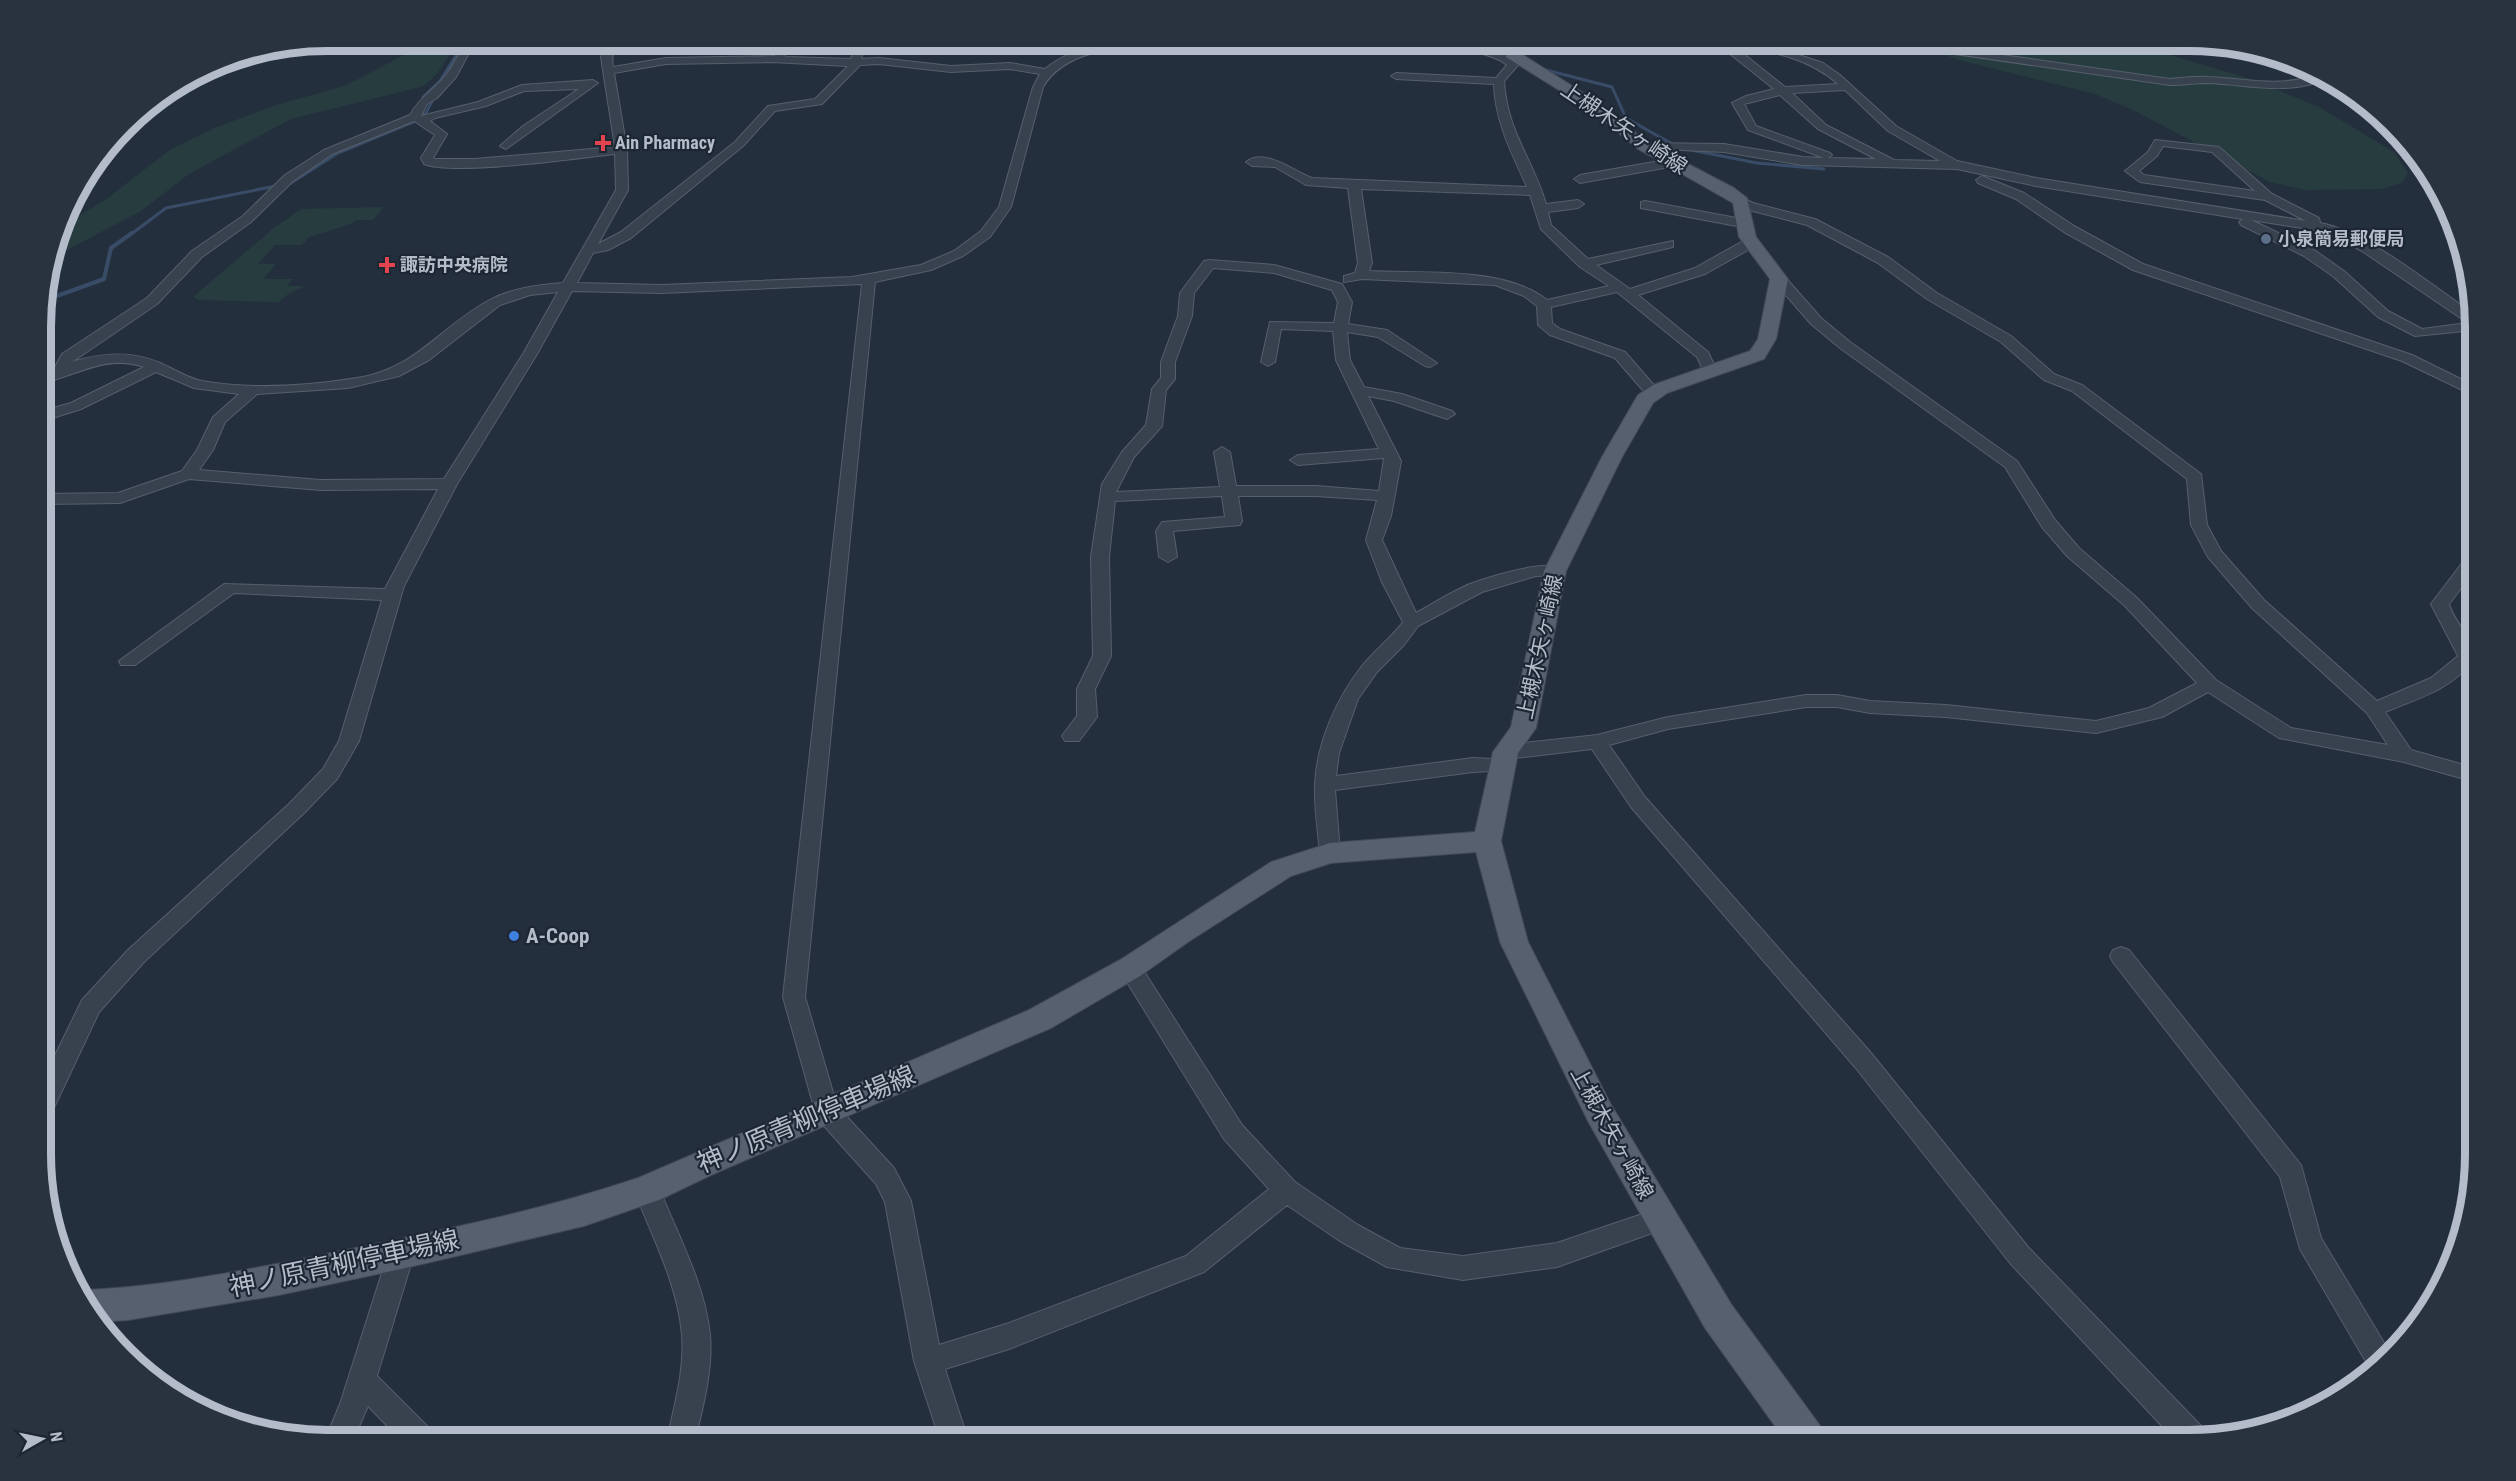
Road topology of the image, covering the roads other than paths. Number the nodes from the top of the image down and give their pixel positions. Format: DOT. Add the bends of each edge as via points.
graph roads {
  1 [pos="465,51"];
  2 [pos="608,51"];
  3 [pos="777,51"];
  4 [pos="858,51"];
  5 [pos="1091,51"];
  6 [pos="1482,51"];
  7 [pos="1502,51"];
  8 [pos="1507,51"];
  9 [pos="1509,51"];
  10 [pos="1733,51"];
  11 [pos="1769,51"];
  12 [pos="1960,51"];
  13 [pos="783,60"];
  14 [pos="855,62"];
  15 [pos="1045,72"];
  16 [pos="609,73"];
  17 [pos="1396,76"];
  18 [pos="2313,80"];
  19 [pos="1499,81"];
  20 [pos="590,85"];
  21 [pos="1848,87"];
  22 [pos="1785,92"];
  23 [pos="418,119"];
  24 [pos="506,146"];
  25 [pos="621,150"];
  26 [pos="1657,151"];
  27 [pos="1252,162"];
  28 [pos="1848,163"];
  29 [pos="1898,164"];
  30 [pos="1940,165"];
  31 [pos="1956,165"];
  32 [pos="1580,179"];
  33 [pos="1354,184"];
  34 [pos="1533,191"];
  35 [pos="2268,196"];
  36 [pos="1578,204"];
  37 [pos="1645,205"];
  38 [pos="1540,209"];
  39 [pos="2215,210"];
  40 [pos="1744,222"];
  41 [pos="2331,230"];
  42 [pos="1668,244"];
  43 [pos="590,250"];
  44 [pos="1585,264"];
  45 [pos="1361,275"];
  46 [pos="869,279"];
  47 [pos="1779,279"];
  48 [pos="1332,285"];
  49 [pos="567,287"];
  50 [pos="1624,290"];
  51 [pos="1544,305"];
  52 [pos="2464,317"];
  53 [pos="2465,326"];
  54 [pos="1343,327"];
  55 [pos="1268,362"];
  56 [pos="1430,363"];
  57 [pos="156,366"];
  58 [pos="1710,371"];
  59 [pos="60,372"];
  60 [pos="51,376"];
  61 [pos="2465,387"];
  62 [pos="254,389"];
  63 [pos="1358,390"];
  64 [pos="1653,393"];
  65 [pos="51,414"];
  66 [pos="1447,414"];
  67 [pos="1222,452"];
  68 [pos="1389,453"];
  69 [pos="1298,460"];
  70 [pos="188,474"];
  71 [pos="449,484"];
  72 [pos="1229,491"];
  73 [pos="1386,496"];
  74 [pos="1107,497"];
  75 [pos="51,499"];
  76 [pos="1168,557"];
  77 [pos="1555,571"];
  78 [pos="2465,571"];
  79 [pos="392,595"];
  80 [pos="1412,622"];
  81 [pos="2465,650"];
  82 [pos="2465,659"];
  83 [pos="128,661"];
  84 [pos="2209,684"];
  85 [pos="2374,709"];
  86 [pos="1072,736"];
  87 [pos="1598,742"];
  88 [pos="2404,755"];
  89 [pos="1504,758"];
  90 [pos="2465,772"];
  91 [pos="1325,784"];
  92 [pos="1487,841"];
  93 [pos="1330,853"];
  94 [pos="2121,956"];
  95 [pos="1130,968"];
  96 [pos="51,1088"];
  97 [pos="826,1111"];
  98 [pos="647,1190"];
  99 [pos="1286,1190"];
  100 [pos="1660,1219"];
  101 [pos="401,1254"];
  102 [pos="96,1306"];
  103 [pos="2377,1356"];
  104 [pos="928,1361"];
  105 [pos="362,1380"];
  106 [pos="343,1430"];
  107 [pos="411,1430"];
  108 [pos="683,1430"];
  109 [pos="951,1430"];
  110 [pos="1800,1430"];
  111 [pos="2185,1430"];
  1 -- 23 [label="street" via="452,75 427,99"];
  2 -- 16 [label="street"];
  3 -- 13 [label="street"];
  4 -- 14 [label="street"];
  5 -- 15 [label="street"];
  6 -- 7 [label="street"];
  8 -- 19 [label="street" via="1513,68"];
  9 -- 26 [label="main road, 上槻木矢ヶ崎線"];
  10 -- 22 [label="street"];
  11 -- 21 [label="street" via="1815,63"];
  12 -- 18 [label="street" via="2170,82 2207,80 2277,87"];
  13 -- 14 [label="street"];
  13 -- 16 [label="street" via="666,62"];
  14 -- 15 [label="street" via="951,69 1001,66"];
  14 -- 43 [label="street" via="848,74 818,102 772,108 739,144 626,235"];
  15 -- 46 [label="street" via="1005,207 992,227 962,251 943,260"];
  16 -- 20 [label="street"];
  16 -- 25 [label="street"];
  17 -- 19 [label="street"];
  19 -- 34 [label="street" via="1505,124"];
  20 -- 23 [label="street" via="522,88 482,104"];
  20 -- 24 [label="street" via="521,131"];
  21 -- 22 [label="street"];
  21 -- 31 [label="street" via="1884,122"];
  22 -- 28 [label="street" via="1738,103 1752,128"];
  22 -- 29 [label="street" via="1822,127"];
  23 -- 25 [label="street" via="441,134 427,158 433,163 469,164"];
  23 -- 59 [label="street" via="328,152 281,185 247,219 197,254 152,301 67,357"];
  25 -- 43 [label="street" via="621,190"];
  26 -- 28 [label="street" via="1687,145 1803,161"];
  26 -- 32 [label="street"];
  26 -- 40 [label="main road, 上槻木矢ヶ崎線" via="1728,191"];
  27 -- 33 [label="street" via="1278,164 1310,182"];
  28 -- 29 [label="street"];
  29 -- 30 [label="street"];
  30 -- 31 [label="street"];
  30 -- 61 [label="street" via="2019,196 2138,267 2408,358"];
  31 -- 39 [label="street" via="2036,182"];
  33 -- 34 [label="street"];
  33 -- 45 [label="street" via="1365,263"];
  34 -- 38 [label="street"];
  35 -- 35 [label="street" via="2215,149 2158,142 2152,154 2132,171 2140,178"];
  35 -- 41 [label="street"];
  36 -- 38 [label="street"];
  37 -- 40 [label="street"];
  38 -- 44 [label="street" via="1545,226"];
  39 -- 41 [label="street"];
  39 -- 53 [label="street" via="2309,253 2383,314 2420,333"];
  40 -- 47 [label="main road, 上槻木矢ヶ崎線"];
  40 -- 50 [label="street" via="1700,271"];
  40 -- 85 [label="street" via="1749,206 1811,222 1883,260 1932,296 2006,339 2049,377 2077,388 2195,477 2199,525 2214,553 2258,604"];
  41 -- 52 [label="street" via="2370,250"];
  42 -- 44 [label="street"];
  43 -- 49 [label="street"];
  44 -- 50 [label="street"];
  45 -- 48 [label="street"];
  45 -- 51 [label="street" via="1497,281 1529,293"];
  46 -- 49 [label="street" via="650,289"];
  46 -- 97 [label="street" via="795,997"];
  47 -- 58 [label="main road, 上槻木矢ヶ崎線" via="1767,339 1757,355"];
  47 -- 84 [label="street" via="1809,314 1845,345 2011,464 2048,523 2073,552 2139,610"];
  48 -- 54 [label="street" via="1344,297"];
  48 -- 74 [label="street" via="1251,266 1209,264 1187,293 1185,316 1168,362 1168,380 1159,389 1154,426 1128,455 1110,484"];
  49 -- 62 [label="street" via="528,291 485,306 423,358 390,374 338,385"];
  49 -- 71 [label="street"];
  50 -- 51 [label="street"];
  50 -- 58 [label="street" via="1703,355"];
  51 -- 64 [label="street" via="1545,325 1620,355"];
  54 -- 55 [label="street" via="1275,325"];
  54 -- 56 [label="street" via="1382,333"];
  54 -- 63 [label="street" via="1339,337 1343,360"];
  57 -- 59 [label="street" via="127,359 81,363"];
  57 -- 62 [label="street" via="199,385"];
  57 -- 65 [label="street" via="76,406"];
  58 -- 64 [label="main road, 上槻木矢ヶ崎線"];
  59 -- 60 [label="street"];
  62 -- 70 [label="street" via="218,420 205,450"];
  63 -- 66 [label="street" via="1397,397"];
  63 -- 68 [label="street"];
  64 -- 77 [label="main road, 上槻木矢ヶ崎線" via="1628,426"];
  67 -- 72 [label="street"];
  68 -- 69 [label="street"];
  68 -- 73 [label="street" via="1393,461"];
  70 -- 71 [label="street" via="321,485"];
  70 -- 75 [label="street" via="120,498"];
  71 -- 79 [label="street"];
  72 -- 73 [label="street" via="1328,490"];
  72 -- 74 [label="street"];
  72 -- 76 [label="street" via="1234,521 1168,526 1164,531"];
  73 -- 80 [label="street" via="1374,540 1390,582"];
  74 -- 86 [label="street" via="1100,557 1102,656 1086,689 1087,717"];
  77 -- 80 [label="street" via="1535,571 1476,588"];
  77 -- 89 [label="main road, 上槻木矢ヶ崎線" via="1523,728"];
  78 -- 81 [label="street" via="2440,604 2442,618"];
  79 -- 83 [label="street" via="230,588"];
  79 -- 96 [label="street" via="349,741 330,774 136,956 90,1006"];
  80 -- 91 [label="street" via="1349,698 1329,753"];
  82 -- 85 [label="street" via="2459,669 2442,680"];
  84 -- 87 [label="street" via="2155,713 2096,727 1806,701 1668,723"];
  84 -- 88 [label="street" via="2286,733"];
  85 -- 88 [label="street"];
  87 -- 89 [label="street"];
  87 -- 111 [label="street" via="1645,811 1863,1060 2019,1255"];
  88 -- 90 [label="street"];
  89 -- 91 [label="street"];
  89 -- 92 [label="main road, 上槻木矢ヶ崎線"];
  91 -- 93 [label="street"];
  92 -- 93 [label="main road, 神ノ原青柳停車場線"];
  92 -- 100 [label="main road, 上槻木矢ヶ崎線" via="1514,942 1599,1112"];
  93 -- 95 [label="main road, 神ノ原青柳停車場線" via="1281,869"];
  94 -- 103 [label="street" via="2292,1173 2309,1241"];
  95 -- 97 [label="main road, 神ノ原青柳停車場線" via="1040,1018"];
  95 -- 99 [label="street" via="1233,1132"];
  97 -- 98 [label="main road, 神ノ原青柳停車場線"];
  97 -- 104 [label="street" via="885,1176 898,1201"];
  98 -- 101 [label="main road, 神ノ原青柳停車場線" via="584,1211"];
  98 -- 108 [label="street" via="696,1335"];
  99 -- 100 [label="street" via="1396,1259 1462,1268 1557,1255"];
  99 -- 104 [label="street" via="1195,1264 1009,1336"];
  100 -- 110 [label="main road, 上槻木矢ヶ崎線" via="1718,1316"];
  101 -- 102 [label="main road, 神ノ原青柳停車場線" via="268,1281"];
  101 -- 105 [label="street"];
  104 -- 109 [label="street"];
  105 -- 106 [label="street"];
  105 -- 107 [label="street"];
}
